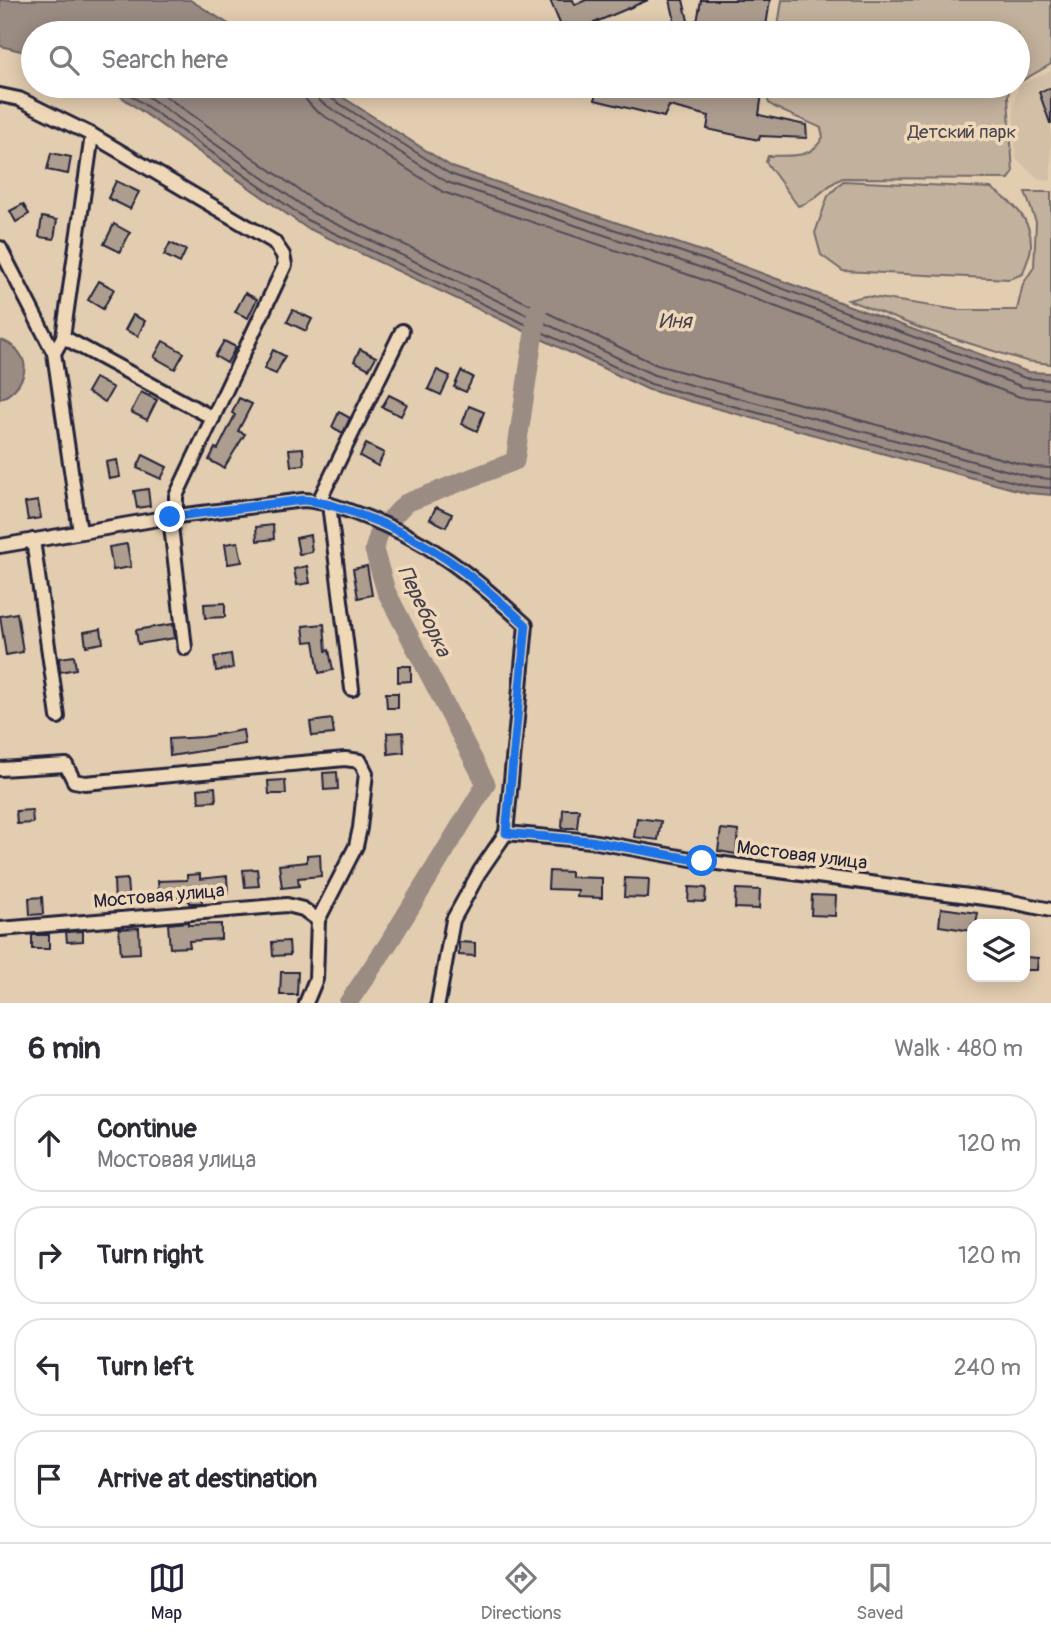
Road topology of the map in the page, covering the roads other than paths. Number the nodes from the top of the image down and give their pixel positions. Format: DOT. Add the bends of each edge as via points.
graph roads {
  1 [pos="0,95"];
  2 [pos="92,135"];
  3 [pos="0,248"];
  4 [pos="402,331"];
  5 [pos="63,337"];
  6 [pos="54,353"];
  7 [pos="212,418"];
  8 [pos="324,502"];
  9 [pos="173,517"];
  10 [pos="80,532"];
  11 [pos="33,540"];
  12 [pos="0,546"];
  13 [pos="185,648"];
  14 [pos="352,689"];
  15 [pos="58,718"];
  16 [pos="0,769"];
  17 [pos="506,833"];
  18 [pos="1051,911"];
  19 [pos="318,920"];
  20 [pos="0,929"];
  21 [pos="306,1003"];
  22 [pos="438,1003"];
  1 -- 2 [label="street" via="19,99"];
  2 -- 5 [label="street"];
  2 -- 7 [label="street" via="274,242 283,255 285,265"];
  3 -- 6 [label="street"];
  4 -- 8 [label="street"];
  5 -- 6 [label="street"];
  5 -- 7 [label="street"];
  6 -- 10 [label="street"];
  7 -- 9 [label="street" via="176,496"];
  8 -- 9 [label="street" via="303,500"];
  8 -- 14 [label="street"];
  8 -- 17 [label="street" via="427,544 526,625"];
  9 -- 10 [label="street"];
  9 -- 13 [label="street"];
  10 -- 11 [label="street"];
  11 -- 12 [label="street"];
  11 -- 15 [label="street"];
  16 -- 19 [label="street" via="66,765 74,781 85,783 360,761 366,773 356,846"];
  17 -- 18 [label="street, Мостовая улица" via="591,841"];
  17 -- 22 [label="street" via="453,920"];
  19 -- 20 [label="street, Мостовая улица" via="287,905"];
  19 -- 21 [label="street" via="316,979"];
}
